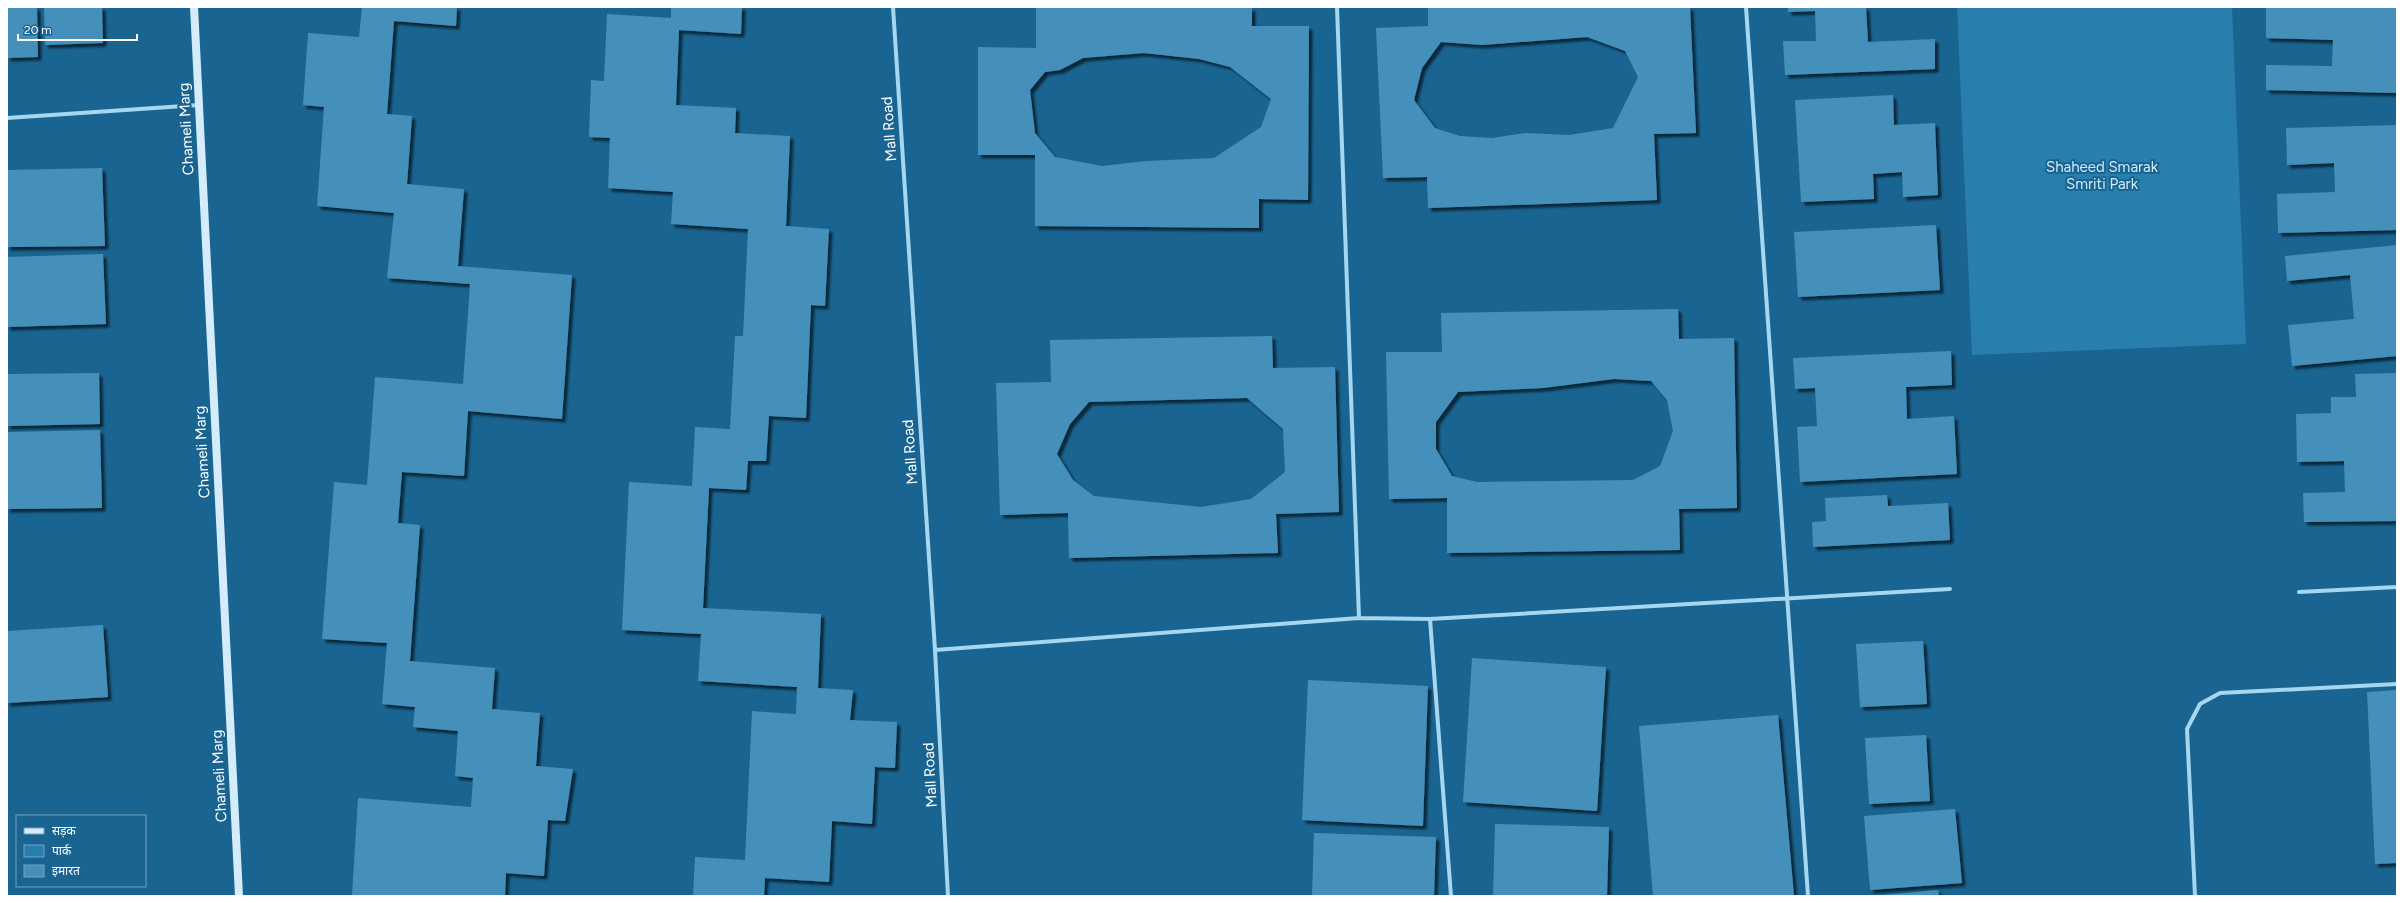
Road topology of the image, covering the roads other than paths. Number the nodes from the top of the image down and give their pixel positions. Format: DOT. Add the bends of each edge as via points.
graph roads {
  1 [pos="194,7"];
  2 [pos="893,7"];
  3 [pos="1337,7"];
  4 [pos="1746,7"];
  5 [pos="198,105"];
  6 [pos="7,118"];
  7 [pos="2397,587"];
  8 [pos="1950,589"];
  9 [pos="2299,592"];
  10 [pos="1786,597"];
  11 [pos="1359,618"];
  12 [pos="1430,619"];
  13 [pos="935,650"];
  14 [pos="2397,684"];
  15 [pos="239,896"];
  16 [pos="948,896"];
  17 [pos="1451,896"];
  18 [pos="1808,896"];
  19 [pos="2195,896"];
  1 -- 5 [label="street, Chameli Marg"];
  2 -- 13 [label="street, Mall Road"];
  3 -- 11 [label="street"];
  4 -- 10 [label="street"];
  5 -- 6 [label="street"];
  5 -- 15 [label="street, Chameli Marg"];
  7 -- 9 [label="street"];
  8 -- 10 [label="street"];
  10 -- 12 [label="street"];
  10 -- 18 [label="street"];
  11 -- 12 [label="street"];
  11 -- 13 [label="street"];
  12 -- 17 [label="street"];
  13 -- 16 [label="street, Mall Road"];
  14 -- 19 [label="street" via="2220,693 2200,704 2187,729"];
}
